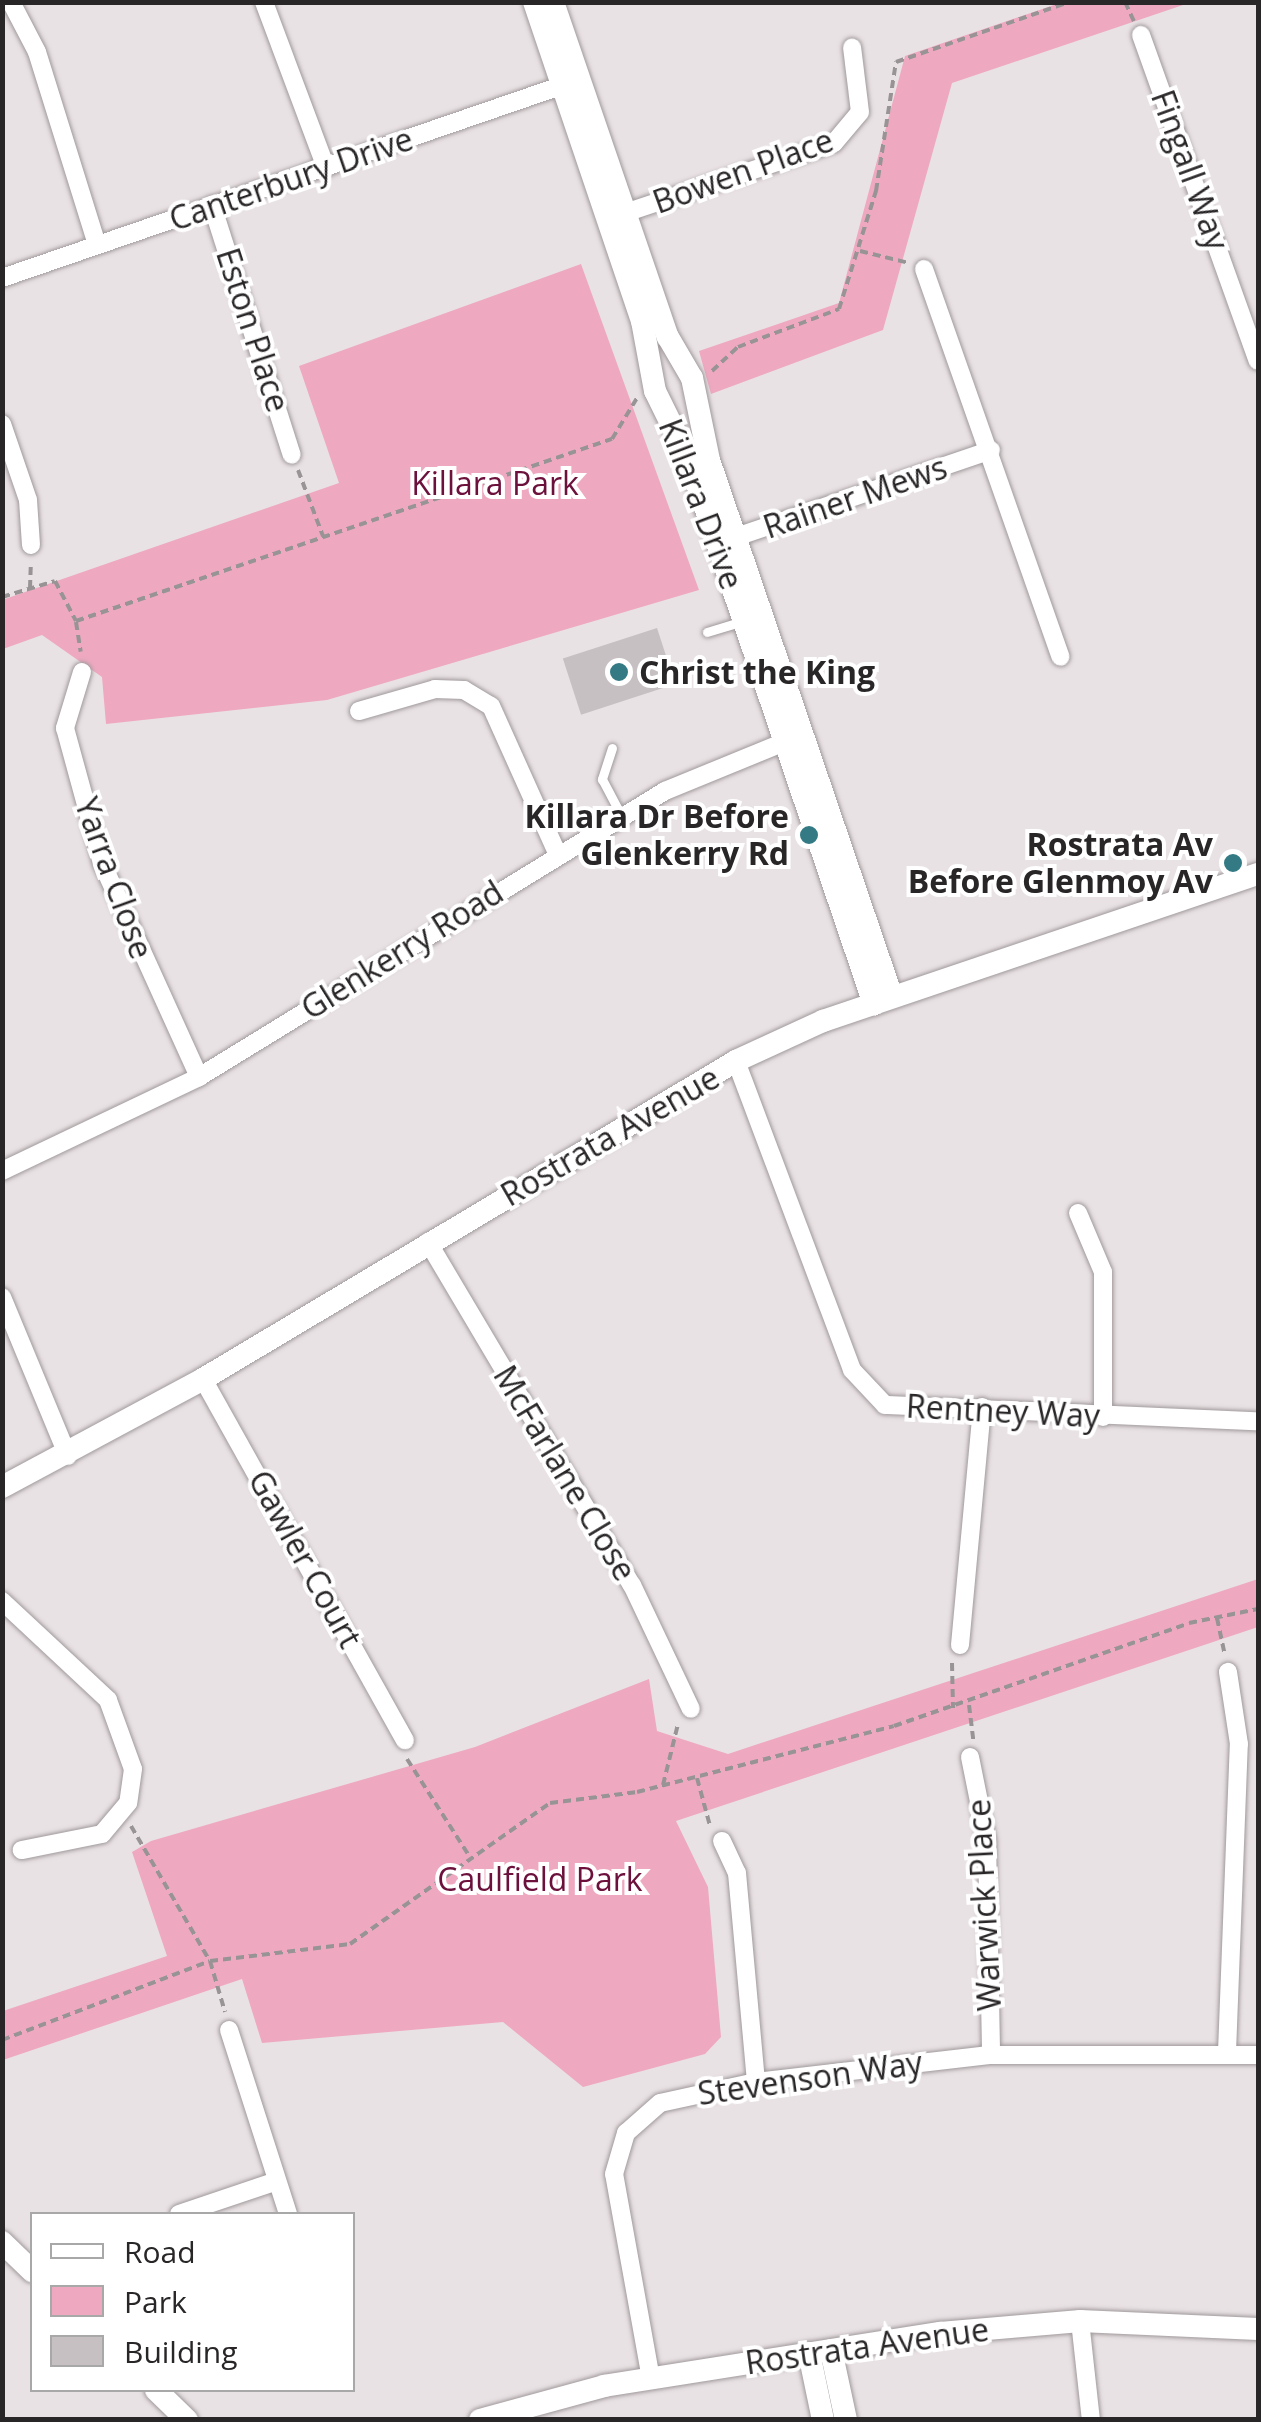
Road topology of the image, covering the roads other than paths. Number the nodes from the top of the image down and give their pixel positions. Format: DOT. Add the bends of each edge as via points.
graph roads {
  1 [pos="11,2"];
  2 [pos="264,2"];
  3 [pos="534,2"];
  4 [pos="553,2"];
  5 [pos="1141,35"];
  6 [pos="852,47"];
  7 [pos="571,83"];
  8 [pos="326,168"];
  9 [pos="212,205"];
  10 [pos="617,216"];
  11 [pos="97,245"];
  12 [pos="924,269"];
  13 [pos="2,278"];
  14 [pos="1258,361"];
  15 [pos="2,424"];
  16 [pos="991,450"];
  17 [pos="292,455"];
  18 [pos="727,540"];
  19 [pos="32,545"];
  20 [pos="754,617"];
  21 [pos="707,632"];
  22 [pos="1061,657"];
  23 [pos="82,672"];
  24 [pos="359,711"];
  25 [pos="794,738"];
  26 [pos="612,748"];
  27 [pos="621,815"];
  28 [pos="557,853"];
  29 [pos="1258,874"];
  30 [pos="883,1001"];
  31 [pos="736,1062"];
  32 [pos="199,1077"];
  33 [pos="2,1171"];
  34 [pos="1078,1213"];
  35 [pos="428,1242"];
  36 [pos="2,1296"];
  37 [pos="204,1379"];
  38 [pos="982,1408"];
  39 [pos="1103,1417"];
  40 [pos="1258,1422"];
  41 [pos="68,1456"];
  42 [pos="2,1487"];
  43 [pos="2,1601"];
  44 [pos="960,1645"];
  45 [pos="1228,1672"];
  46 [pos="691,1709"];
  47 [pos="406,1740"];
  48 [pos="970,1757"];
  49 [pos="722,1842"];
  50 [pos="22,1850"];
  51 [pos="229,2030"];
  52 [pos="1227,2052"];
  53 [pos="991,2055"];
  54 [pos="1258,2055"];
  55 [pos="756,2082"];
  56 [pos="277,2181"];
  57 [pos="185,2212"];
  58 [pos="287,2212"];
  59 [pos="2,2242"];
  60 [pos="30,2269"];
  61 [pos="1080,2321"];
  62 [pos="1258,2329"];
  63 [pos="820,2352"];
  64 [pos="651,2379"];
  65 [pos="158,2392"];
  66 [pos="187,2420"];
  67 [pos="480,2420"];
  68 [pos="823,2420"];
  69 [pos="846,2420"];
  70 [pos="1091,2420"];
  1 -- 11 [label="street" via="38,52"];
  2 -- 8 [label="street"];
  3 -- 7 [label="street, Killara Drive"];
  4 -- 7 [label="street, Killara Drive"];
  5 -- 14 [label="street, Fingall Way"];
  6 -- 10 [label="street, Bowen Place" via="861,79 851,130"];
  7 -- 8 [label="street, Canterbury Drive"];
  7 -- 10 [label="street, Killara Drive"];
  8 -- 9 [label="street, Canterbury Drive"];
  9 -- 11 [label="street, Canterbury Drive"];
  9 -- 17 [label="street, Eston Place"];
  10 -- 18 [label="street, Killara Drive" via="692,378"];
  10 -- 18 [label="street, Killara Drive" via="655,391"];
  11 -- 13 [label="street, Canterbury Drive"];
  12 -- 16 [label="street, Rainer Mews"];
  15 -- 19 [label="street" via="28,500"];
  16 -- 18 [label="street, Rainer Mews"];
  16 -- 22 [label="street, Rainer Mews"];
  18 -- 20 [label="street, Killara Drive"];
  20 -- 21 [label="lane"];
  20 -- 25 [label="street, Killara Drive"];
  23 -- 32 [label="street, Yarra Close" via="65,728 102,862"];
  24 -- 28 [label="street" via="435,689 464,690 491,706"];
  25 -- 27 [label="street, Glenkerry Road"];
  25 -- 30 [label="street, Killara Drive"];
  26 -- 27 [label="lane" via="602,779"];
  27 -- 28 [label="street, Glenkerry Road"];
  28 -- 32 [label="street, Glenkerry Road"];
  29 -- 30 [label="street, Rostrata Avenue"];
  30 -- 31 [label="street, Rostrata Avenue"];
  31 -- 35 [label="street, Rostrata Avenue"];
  31 -- 38 [label="street, Rentney Way" via="852,1370 885,1406"];
  32 -- 33 [label="street, Glenkerry Road"];
  34 -- 39 [label="street" via="1103,1272"];
  35 -- 37 [label="street, Rostrata Avenue"];
  35 -- 46 [label="street, McFarlane Close" via="632,1585"];
  36 -- 41 [label="street"];
  37 -- 41 [label="street, Rostrata Avenue"];
  37 -- 47 [label="street, Gawler Court"];
  38 -- 39 [label="street, Rentney Way"];
  38 -- 44 [label="street"];
  39 -- 40 [label="street, Rentney Way"];
  41 -- 42 [label="street, Rostrata Avenue"];
  43 -- 50 [label="street" via="108,1700 134,1769 120,1817 78,1846"];
  45 -- 52 [label="street" via="1239,1744"];
  48 -- 53 [label="street, Warwick Place" via="987,1841"];
  49 -- 55 [label="street" via="737,1872"];
  51 -- 56 [label="street"];
  52 -- 53 [label="street, Stevenson Way"];
  52 -- 54 [label="street, Stevenson Way"];
  53 -- 55 [label="street, Stevenson Way"];
  55 -- 64 [label="street, Stevenson Way" via="660,2103 639,2116 616,2156 616,2199"];
  56 -- 57 [label="street"];
  56 -- 58 [label="street"];
  59 -- 60 [label="street"];
  61 -- 62 [label="street, Rostrata Avenue"];
  61 -- 63 [label="street, Rostrata Avenue"];
  61 -- 70 [label="street"];
  63 -- 64 [label="street, Rostrata Avenue"];
  63 -- 68 [label="street"];
  63 -- 69 [label="street"];
  64 -- 67 [label="street, Rostrata Avenue"];
  65 -- 66 [label="street"];
}
